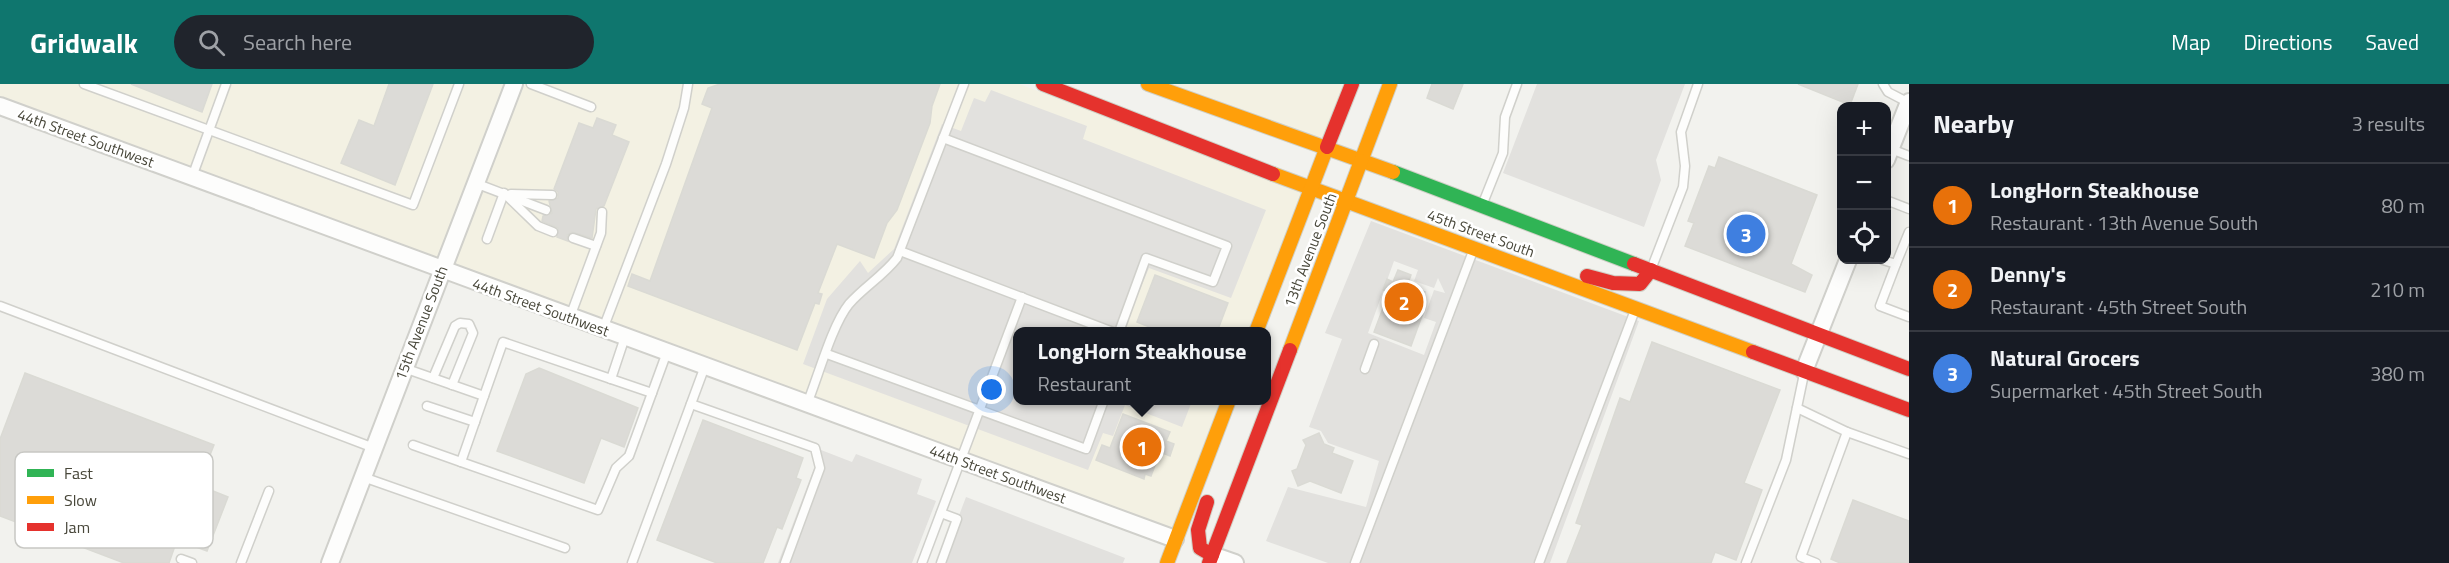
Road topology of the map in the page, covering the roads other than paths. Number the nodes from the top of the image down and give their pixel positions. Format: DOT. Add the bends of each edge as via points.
graph roads {
  1 [pos="84,84"];
  2 [pos="226,84"];
  3 [pos="459,84"];
  4 [pos="514,84"];
  5 [pos="531,84"];
  6 [pos="688,84"];
  7 [pos="964,84"];
  8 [pos="1043,84"];
  9 [pos="1134,84"];
  10 [pos="1148,84"];
  11 [pos="1352,84"];
  12 [pos="1390,84"];
  13 [pos="1517,84"];
  14 [pos="1698,84"];
  15 [pos="1882,84"];
  16 [pos="1167,91"];
  17 [pos="1909,103"];
  18 [pos="0,106"];
  19 [pos="591,107"];
  20 [pos="209,131"];
  21 [pos="943,138"];
  22 [pos="1327,147"];
  23 [pos="1891,150"];
  24 [pos="1891,155"];
  25 [pos="1909,156"];
  26 [pos="1361,161"];
  27 [pos="192,177"];
  28 [pos="475,183"];
  29 [pos="1312,188"];
  30 [pos="504,194"];
  31 [pos="552,195"];
  32 [pos="1346,202"];
  33 [pos="1891,202"];
  34 [pos="1482,206"];
  35 [pos="1909,209"];
  36 [pos="546,210"];
  37 [pos="602,212"];
  38 [pos="553,232"];
  39 [pos="1909,232"];
  40 [pos="573,238"];
  41 [pos="487,239"];
  42 [pos="596,246"];
  43 [pos="1474,248"];
  44 [pos="900,251"];
  45 [pos="1891,262"];
  46 [pos="1846,264"];
  47 [pos="1896,264"];
  48 [pos="442,270"];
  49 [pos="1651,270"];
  50 [pos="1022,297"];
  51 [pos="0,306"];
  52 [pos="1749,308"];
  53 [pos="1636,310"];
  54 [pos="570,317"];
  55 [pos="1909,317"];
  56 [pos="1100,327"];
  57 [pos="1121,327"];
  58 [pos="1258,327"];
  59 [pos="603,330"];
  60 [pos="1819,335"];
  61 [pos="625,338"];
  62 [pos="1374,344"];
  63 [pos="667,352"];
  64 [pos="827,354"];
  65 [pos="705,366"];
  66 [pos="404,368"];
  67 [pos="1365,369"];
  68 [pos="1909,369"];
  69 [pos="1804,371"];
  70 [pos="433,378"];
  71 [pos="611,379"];
  72 [pos="452,385"];
  73 [pos="652,393"];
  74 [pos="484,396"];
  75 [pos="1271,400"];
  76 [pos="691,404"];
  77 [pos="807,404"];
  78 [pos="1102,405"];
  79 [pos="1227,405"];
  80 [pos="1235,405"];
  81 [pos="1269,405"];
  82 [pos="427,406"];
  83 [pos="1797,408"];
  84 [pos="980,409"];
  85 [pos="1909,410"];
  86 [pos="475,422"];
  87 [pos="1847,432"];
  88 [pos="1229,444"];
  89 [pos="413,445"];
  90 [pos="374,448"];
  91 [pos="1909,454"];
  92 [pos="961,460"];
  93 [pos="461,462"];
  94 [pos="363,477"];
  95 [pos="1212,487"];
  96 [pos="269,491"];
  97 [pos="941,513"];
  98 [pos="1180,546"];
  99 [pos="565,549"];
  100 [pos="181,559"];
  101 [pos="1211,559"];
  102 [pos="192,563"];
  103 [pos="242,563"];
  104 [pos="330,563"];
  105 [pos="632,563"];
  106 [pos="784,563"];
  107 [pos="922,563"];
  108 [pos="941,563"];
  109 [pos="1167,563"];
  110 [pos="1235,563"];
  111 [pos="1356,563"];
  112 [pos="1539,563"];
  113 [pos="1746,563"];
  114 [pos="1816,563"];
  1 -- 20 [label="lane"];
  2 -- 20 [label="lane"];
  3 -- 20 [label="lane" via="413,205"];
  4 -- 28 [label="street, 15th Avenue South"];
  5 -- 19 [label="lane"];
  6 -- 59 [label="lane" via="666,164"];
  7 -- 21 [label="lane"];
  8 -- 29 [label="main road, 45th Street South"];
  9 -- 16 [label="main road"];
  10 -- 16 [label="main road, 45th Street South"];
  11 -- 22 [label="main road, 13th Avenue South"];
  12 -- 26 [label="main road, 13th Avenue South"];
  13 -- 34 [label="lane" via="1505,117 1503,153"];
  14 -- 49 [label="lane" via="1681,132 1683,187"];
  15 -- 17 [label="lane" via="1888,92"];
  16 -- 22 [label="main road, 45th Street South"];
  17 -- 23 [label="street"];
  18 -- 27 [label="street, 44th Street Southwest"];
  20 -- 27 [label="lane"];
  21 -- 44 [label="lane"];
  21 -- 57 [label="lane" via="1227,246 1214,282 1146,258"];
  22 -- 26 [label="main road, 45th Street South"];
  22 -- 29 [label="main road, 13th Avenue South"];
  24 -- 25 [label="lane"];
  26 -- 32 [label="main road, 13th Avenue South"];
  26 -- 34 [label="main road, 45th Street South"];
  27 -- 48 [label="street, 44th Street Southwest"];
  28 -- 30 [label="lane"];
  28 -- 48 [label="street, 15th Avenue South"];
  29 -- 32 [label="main road, 45th Street South"];
  29 -- 58 [label="main road, 13th Avenue South"];
  30 -- 31 [label="lane"];
  30 -- 36 [label="lane"];
  30 -- 38 [label="lane" via="537,226"];
  30 -- 41 [label="lane"];
  32 -- 43 [label="main road, 45th Street South"];
  32 -- 75 [label="main road, 13th Avenue South"];
  33 -- 35 [label="lane"];
  34 -- 49 [label="main road, 45th Street South"];
  37 -- 42 [label="lane"];
  39 -- 47 [label="lane"];
  40 -- 42 [label="lane"];
  42 -- 54 [label="lane"];
  43 -- 49 [label="main road" via="1536,260 1611,284 1640,284"];
  43 -- 53 [label="main road, 45th Street South"];
  43 -- 111 [label="lane"];
  44 -- 50 [label="lane"];
  44 -- 64 [label="lane" via="887,270 848,306"];
  45 -- 47 [label="lane"];
  46 -- 60 [label="street"];
  47 -- 55 [label="lane" via="1880,306"];
  48 -- 54 [label="street, 44th Street Southwest"];
  48 -- 66 [label="street, 15th Avenue South"];
  49 -- 52 [label="main road, 45th Street South"];
  50 -- 56 [label="lane"];
  50 -- 84 [label="lane"];
  51 -- 90 [label="lane"];
  52 -- 53 [label="main road" via="1729,309 1659,289 1643,294"];
  52 -- 60 [label="main road, 45th Street South"];
  53 -- 69 [label="main road, 45th Street South"];
  53 -- 112 [label="lane"];
  54 -- 59 [label="street, 44th Street Southwest"];
  59 -- 61 [label="street, 44th Street Southwest"];
  60 -- 68 [label="main road, 45th Street South"];
  60 -- 69 [label="street"];
  61 -- 63 [label="street, 44th Street Southwest"];
  61 -- 71 [label="lane"];
  62 -- 67 [label="lane"];
  63 -- 65 [label="street, 44th Street Southwest"];
  63 -- 73 [label="lane"];
  64 -- 77 [label="lane"];
  64 -- 84 [label="lane"];
  65 -- 76 [label="lane"];
  65 -- 77 [label="street, 44th Street Southwest"];
  66 -- 70 [label="lane"];
  66 -- 90 [label="street, 15th Avenue South"];
  69 -- 83 [label="lane"];
  69 -- 85 [label="main road, 45th Street South"];
  70 -- 72 [label="lane"];
  70 -- 72 [label="lane" via="455,326 469,324 472,333"];
  71 -- 73 [label="lane"];
  71 -- 74 [label="lane" via="503,342"];
  72 -- 74 [label="lane"];
  73 -- 93 [label="lane" via="628,456 616,468 597,510"];
  74 -- 86 [label="lane"];
  76 -- 105 [label="lane"];
  76 -- 106 [label="lane" via="815,448 820,468"];
  77 -- 92 [label="street, 44th Street Southwest"];
  78 -- 84 [label="lane" via="1086,449"];
  79 -- 98 [label="main road"];
  80 -- 88 [label="main road"];
  81 -- 101 [label="main road, 13th Avenue South"];
  82 -- 86 [label="lane"];
  83 -- 87 [label="lane"];
  83 -- 113 [label="lane" via="1786,460"];
  84 -- 92 [label="lane"];
  86 -- 93 [label="lane"];
  87 -- 91 [label="lane"];
  87 -- 114 [label="lane" via="1801,557"];
  89 -- 93 [label="lane"];
  90 -- 94 [label="street, 15th Avenue South"];
  92 -- 97 [label="lane"];
  92 -- 98 [label="street, 44th Street Southwest" via="1084,505"];
  94 -- 99 [label="lane"];
  94 -- 104 [label="street, 15th Avenue South"];
  95 -- 101 [label="main road" via="1196,530 1200,548"];
  96 -- 103 [label="lane"];
  97 -- 107 [label="lane"];
  97 -- 108 [label="lane" via="957,519"];
  98 -- 109 [label="main road"];
  100 -- 102 [label="lane"];
  101 -- 110 [label="street"];
}
